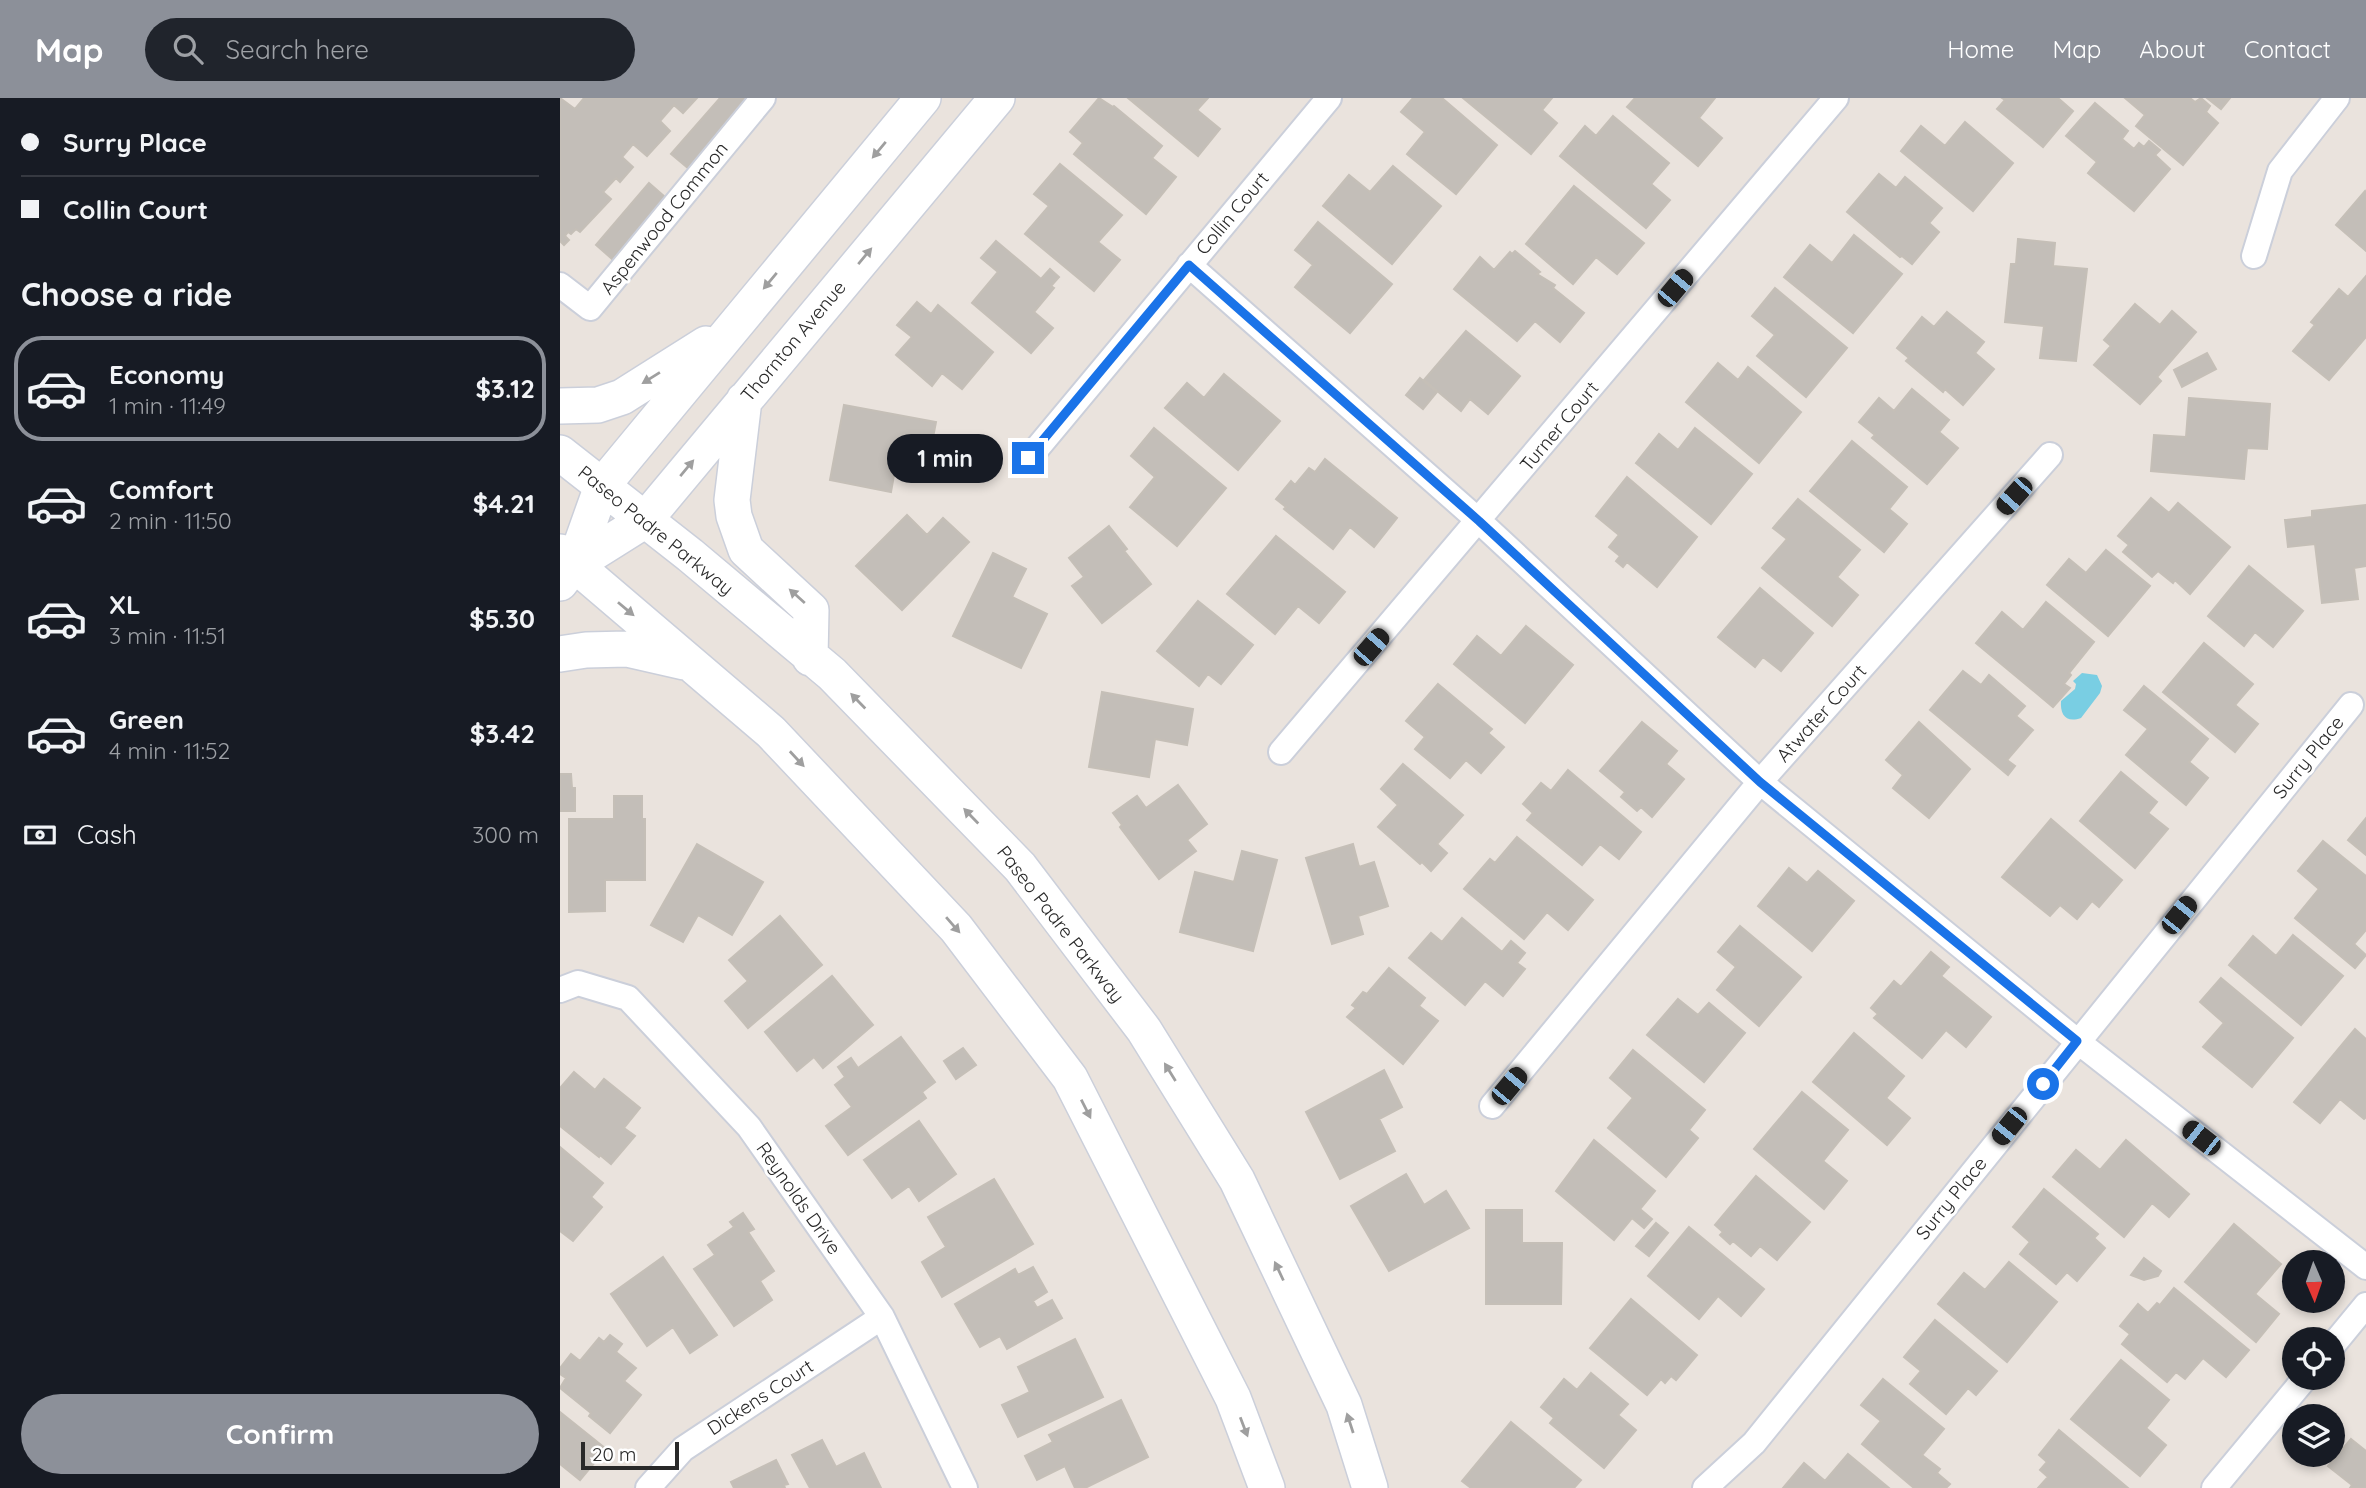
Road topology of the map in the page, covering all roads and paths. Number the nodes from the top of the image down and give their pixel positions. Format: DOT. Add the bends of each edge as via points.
graph roads {
  1 [pos="763,98"];
  2 [pos="923,98"];
  3 [pos="997,98"];
  4 [pos="1329,98"];
  5 [pos="1836,98"];
  6 [pos="2337,98"];
  7 [pos="2254,256"];
  8 [pos="1189,265"];
  9 [pos="560,285"];
  10 [pos="730,329"];
  11 [pos="744,400"];
  12 [pos="560,406"];
  13 [pos="560,453"];
  14 [pos="2050,455"];
  15 [pos="1028,458"];
  16 [pos="602,486"];
  17 [pos="644,521"];
  18 [pos="1479,521"];
  19 [pos="565,567"];
  20 [pos="560,654"];
  21 [pos="810,658"];
  22 [pos="691,664"];
  23 [pos="2351,705"];
  24 [pos="1281,752"];
  25 [pos="1760,782"];
  26 [pos="560,990"];
  27 [pos="2077,1041"];
  28 [pos="1492,1106"];
  29 [pos="2366,1267"];
  30 [pos="2366,1305"];
  31 [pos="882,1317"];
  32 [pos="2345,1330"];
  33 [pos="2295,1390"];
  34 [pos="648,1488"];
  35 [pos="965,1488"];
  36 [pos="1266,1488"];
  37 [pos="1370,1488"];
  38 [pos="1705,1488"];
  39 [pos="2214,1488"];
  1 -- 9 [label="street, Aspenwood Common" via="590,308"];
  2 -- 10 [label="main road, one-way"];
  11 -- 3 [label="main road, Thornton Avenue, one-way"];
  4 -- 8 [label="street, Collin Court"];
  5 -- 18 [label="street, Turner Court"];
  6 -- 7 [label="street" via="2280,172"];
  8 -- 15 [label="street, Collin Court"];
  8 -- 18 [label="street"];
  10 -- 12 [label="main road, one-way" via="622,397 598,405"];
  10 -- 16 [label="main road"];
  17 -- 11 [label="main road, Thornton Avenue, one-way"];
  21 -- 11 [label="main road, one-way" via="811,610 746,550 734,516"];
  13 -- 16 [label="main road, Paseo Padre Parkway"];
  14 -- 25 [label="street, Atwater Court"];
  16 -- 17 [label="main road, Paseo Padre Parkway"];
  16 -- 19 [label="main road"];
  17 -- 19 [label="main road, Thornton Avenue"];
  17 -- 21 [label="main road, Paseo Padre Parkway"];
  18 -- 24 [label="street, Turner Court"];
  18 -- 25 [label="street"];
  19 -- 22 [label="main road, one-way"];
  20 -- 22 [label="main road" via="627,649"];
  37 -- 21 [label="main road, Paseo Padre Parkway, one-way" via="1344,1405 1237,1180 1143,1030 1020,867 832,674"];
  22 -- 36 [label="main road, one-way" via="771,732 956,928 1070,1078 1233,1398"];
  23 -- 27 [label="street, Surry Place"];
  25 -- 27 [label="street"];
  25 -- 28 [label="street, Atwater Court"];
  26 -- 31 [label="street, Reynolds Drive" via="578,983 628,998 749,1127"];
  27 -- 29 [label="street"];
  27 -- 38 [label="street, Surry Place" via="1754,1443"];
  30 -- 32 [label="street"];
  31 -- 34 [label="street, Dickens Court" via="682,1449"];
  31 -- 35 [label="street, Reynolds Drive"];
  33 -- 39 [label="street"];
}
